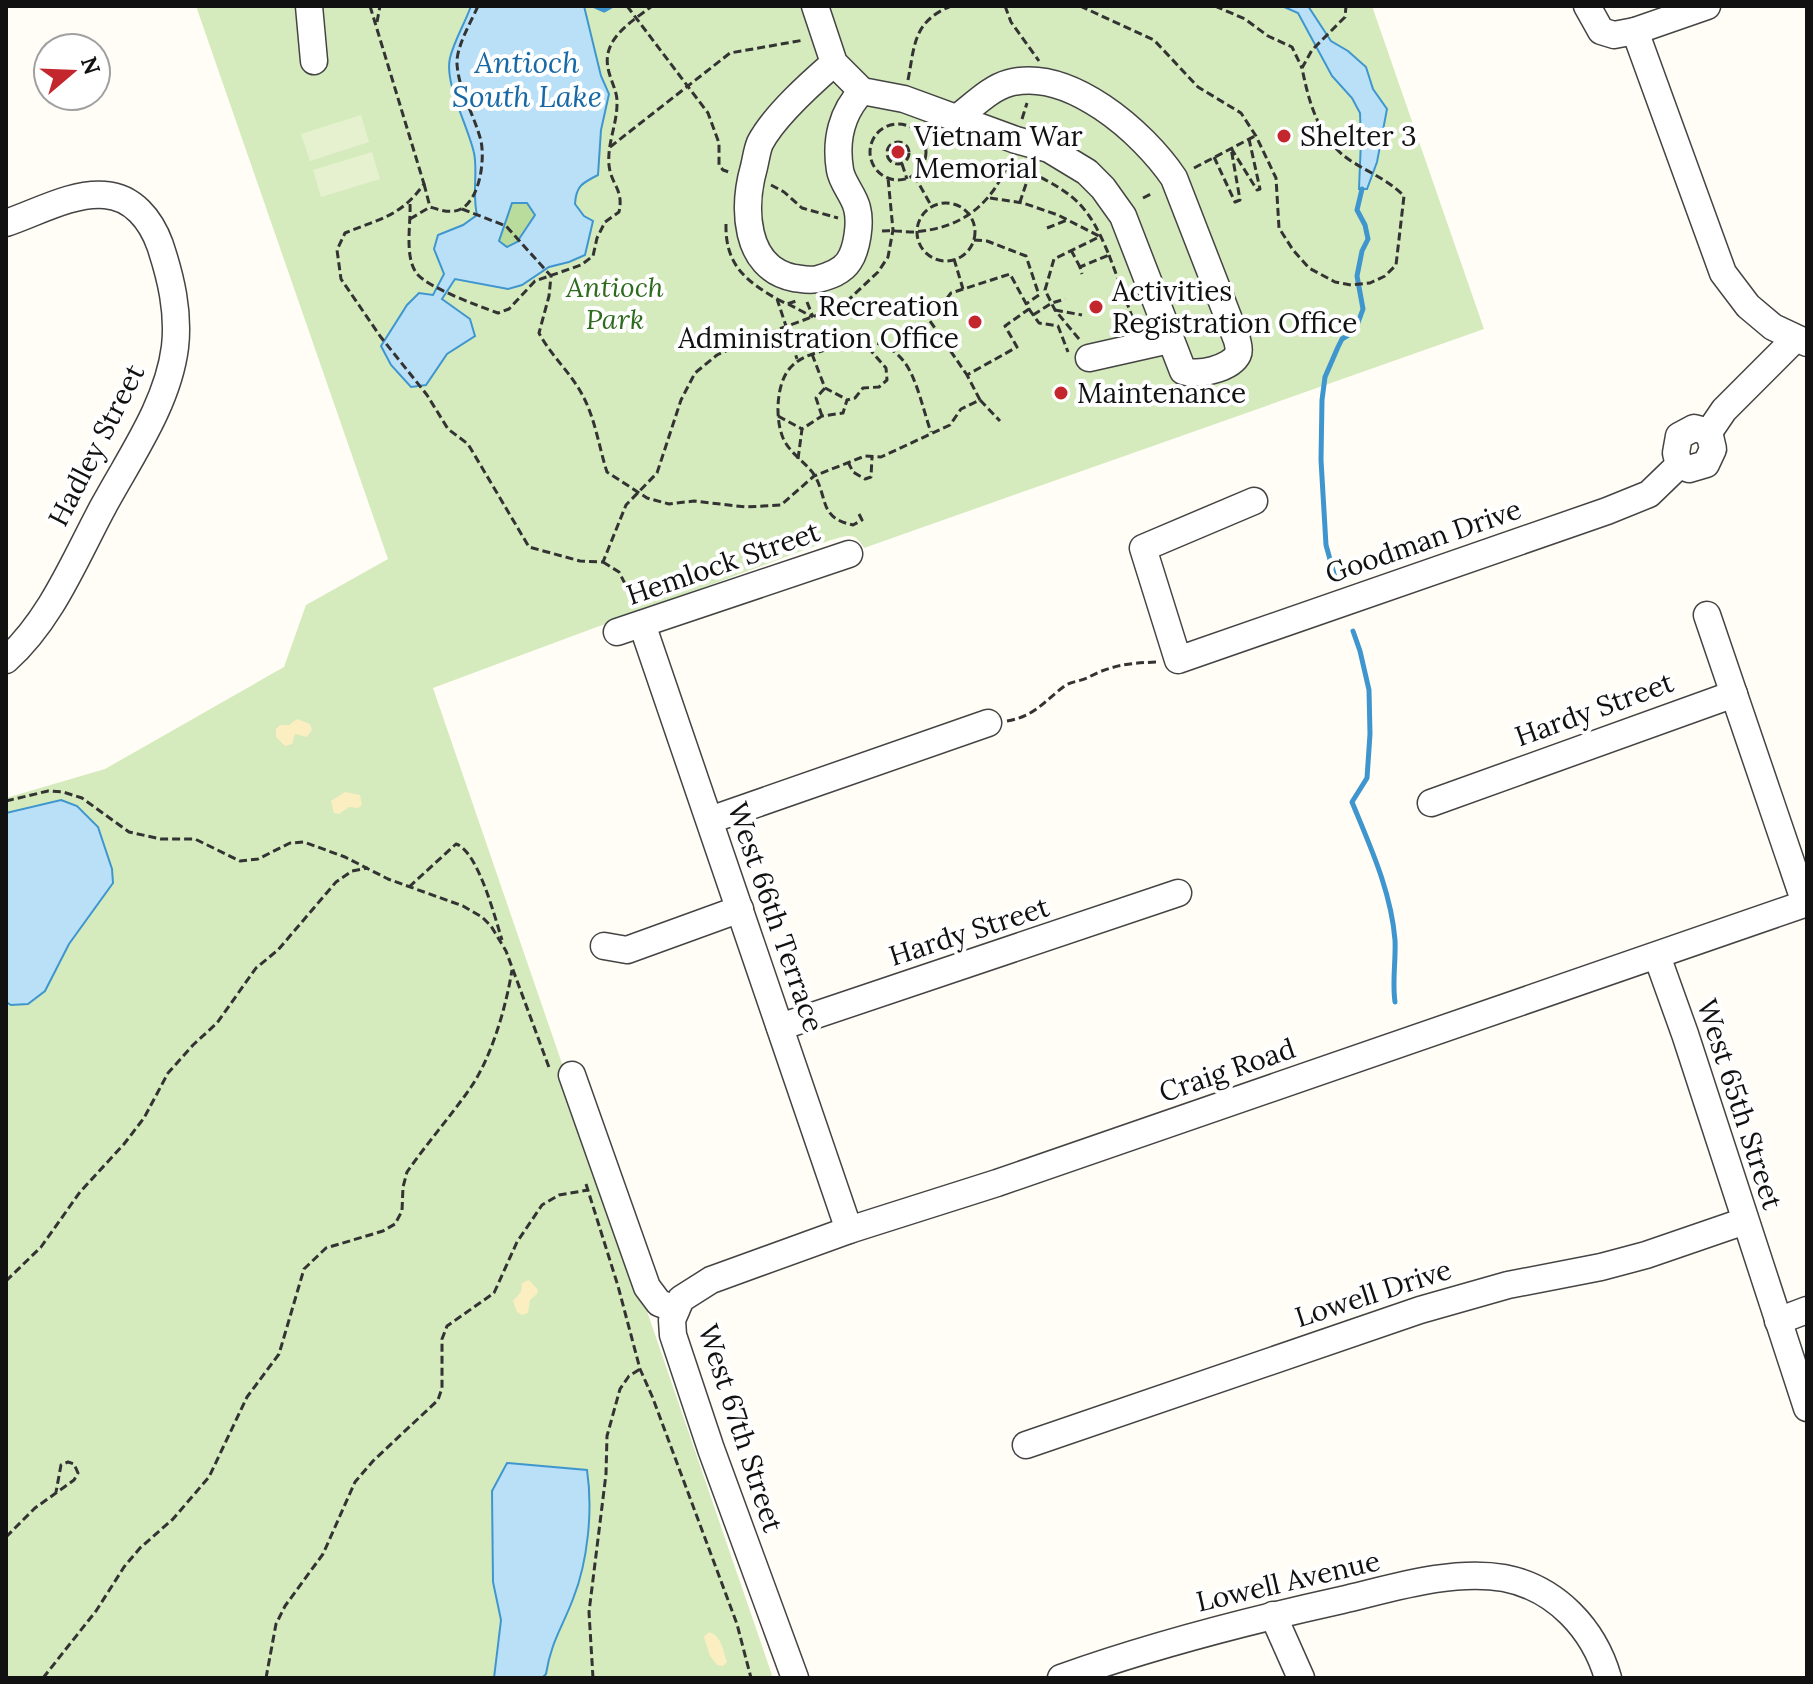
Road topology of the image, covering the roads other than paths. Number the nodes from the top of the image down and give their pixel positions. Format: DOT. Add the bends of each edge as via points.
graph roads {
  1 [pos="309,6"];
  2 [pos="815,6"];
  3 [pos="1587,6"];
  4 [pos="1707,6"];
  5 [pos="1635,31"];
  6 [pos="314,61"];
  7 [pos="834,63"];
  8 [pos="862,91"];
  9 [pos="957,118"];
  10 [pos="6,223"];
  11 [pos="1169,340"];
  12 [pos="1801,341"];
  13 [pos="1086,351"];
  14 [pos="1254,501"];
  15 [pos="849,554"];
  16 [pos="1707,615"];
  17 [pos="630,628"];
  18 [pos="6,660"];
  19 [pos="1734,694"];
  20 [pos="988,723"];
  21 [pos="1431,803"];
  22 [pos="710,820"];
  23 [pos="1178,893"];
  24 [pos="1806,903"];
  25 [pos="740,909"];
  26 [pos="604,946"];
  27 [pos="1657,956"];
  28 [pos="780,1027"];
  29 [pos="563,1079"];
  30 [pos="1745,1221"];
  31 [pos="849,1230"];
  32 [pos="676,1309"];
  33 [pos="1807,1310"];
  34 [pos="1778,1321"];
  35 [pos="1807,1408"];
  36 [pos="1026,1445"];
  37 [pos="1273,1615"];
  38 [pos="795,1678"];
  39 [pos="1061,1678"];
  40 [pos="1301,1678"];
  41 [pos="1608,1678"];
  1 -- 6 [label="street"];
  2 -- 7 [label="street"];
  3 -- 5 [label="street" via="1601,31"];
  4 -- 5 [label="street"];
  5 -- 12 [label="street" via="1723,273 1748,306"];
  7 -- 8 [label="street"];
  7 -- 8 [label="street" via="760,144 747,218 763,261 777,273 812,280 832,275 848,262 856,242 858,209 840,171 839,137 846,112"];
  8 -- 9 [label="street"];
  9 -- 11 [label="street" via="1049,149 1103,188 1123,216"];
  9 -- 11 [label="street" via="1002,86 1034,81 1085,99 1146,142 1174,178 1239,351 1219,367 1189,373 1180,367"];
  10 -- 18 [label="street, Hadley Street" via="83,196 129,202 156,235 168,268 175,349 158,404 44,616"];
  11 -- 13 [label="street"];
  12 -- 14 [label="street, Goodman Drive" via="1724,410 1709,432 1713,449 1706,464 1689,469 1679,465 1649,494 1178,660 1143,548"];
  15 -- 17 [label="street, Hemlock Street"];
  16 -- 19 [label="street"];
  17 -- 22 [label="street, West 66th Terrace"];
  19 -- 21 [label="street, Hardy Street"];
  19 -- 24 [label="street"];
  20 -- 22 [label="street"];
  22 -- 25 [label="street, West 66th Terrace"];
  23 -- 28 [label="street, Hardy Street"];
  24 -- 27 [label="street, Craig Road"];
  25 -- 26 [label="street" via="627,950"];
  25 -- 28 [label="street, West 66th Terrace"];
  27 -- 30 [label="street, West 65th Street"];
  27 -- 31 [label="street, Craig Road"];
  28 -- 31 [label="street, West 66th Terrace"];
  29 -- 32 [label="street, West 67th Street" via="647,1287 659,1303"];
  30 -- 34 [label="street, West 65th Street"];
  30 -- 36 [label="street, Lowell Drive" via="1646,1255 1420,1310"];
  31 -- 32 [label="street, Craig Road" via="699,1286"];
  32 -- 38 [label="street, West 67th Street" via="672,1320 679,1356"];
  33 -- 34 [label="street"];
  34 -- 35 [label="street, West 65th Street"];
  37 -- 39 [label="street, Lowell Avenue"];
  37 -- 40 [label="street"];
  37 -- 41 [label="street, Lowell Avenue" via="1469,1575 1506,1579 1555,1600 1581,1623 1602,1656"];
}
